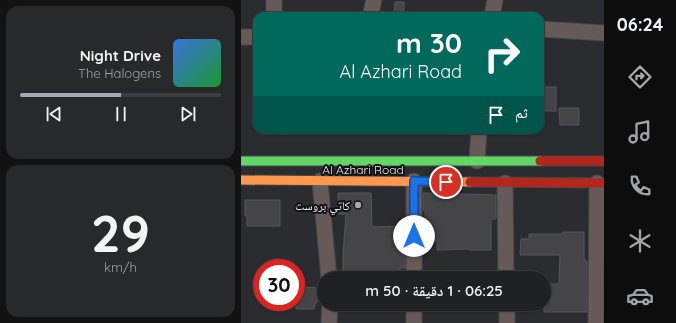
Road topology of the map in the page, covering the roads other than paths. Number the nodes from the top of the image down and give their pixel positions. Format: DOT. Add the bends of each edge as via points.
graph roads {
  1 [pos="275,0"];
  2 [pos="374,0"];
  3 [pos="495,0"];
  4 [pos="274,12"];
  5 [pos="371,12"];
  6 [pos="493,12"];
  7 [pos="544,29"];
  8 [pos="604,34"];
  9 [pos="241,37"];
  10 [pos="253,37"];
  11 [pos="479,134"];
  12 [pos="241,161"];
  13 [pos="477,161"];
  14 [pos="604,161"];
  15 [pos="241,180"];
  16 [pos="320,181"];
  17 [pos="414,181"];
  18 [pos="505,183"];
  19 [pos="601,183"];
  20 [pos="328,271"];
  21 [pos="414,271"];
  22 [pos="506,271"];
  23 [pos="330,311"];
  24 [pos="414,311"];
  25 [pos="507,311"];
  26 [pos="329,323"];
  27 [pos="414,323"];
  28 [pos="507,323"];
  29 [pos="596,323"];
  1 -- 4 [label="street"];
  2 -- 5 [label="street"];
  3 -- 6 [label="street"];
  7 -- 8 [label="street"];
  9 -- 10 [label="street"];
  11 -- 13 [label="street"];
  12 -- 13 [label="street, Al Azhari Road"];
  13 -- 14 [label="street, Al Azhari Road"];
  15 -- 16 [label="street, Al Azhari Road"];
  16 -- 17 [label="street, Al Azhari Road"];
  16 -- 20 [label="street"];
  17 -- 18 [label="street, Al Azhari Road"];
  17 -- 21 [label="street"];
  18 -- 19 [label="street, Al Azhari Road"];
  18 -- 22 [label="street"];
  19 -- 29 [label="street"];
  23 -- 26 [label="street"];
  24 -- 27 [label="street"];
  25 -- 28 [label="street"];
}
